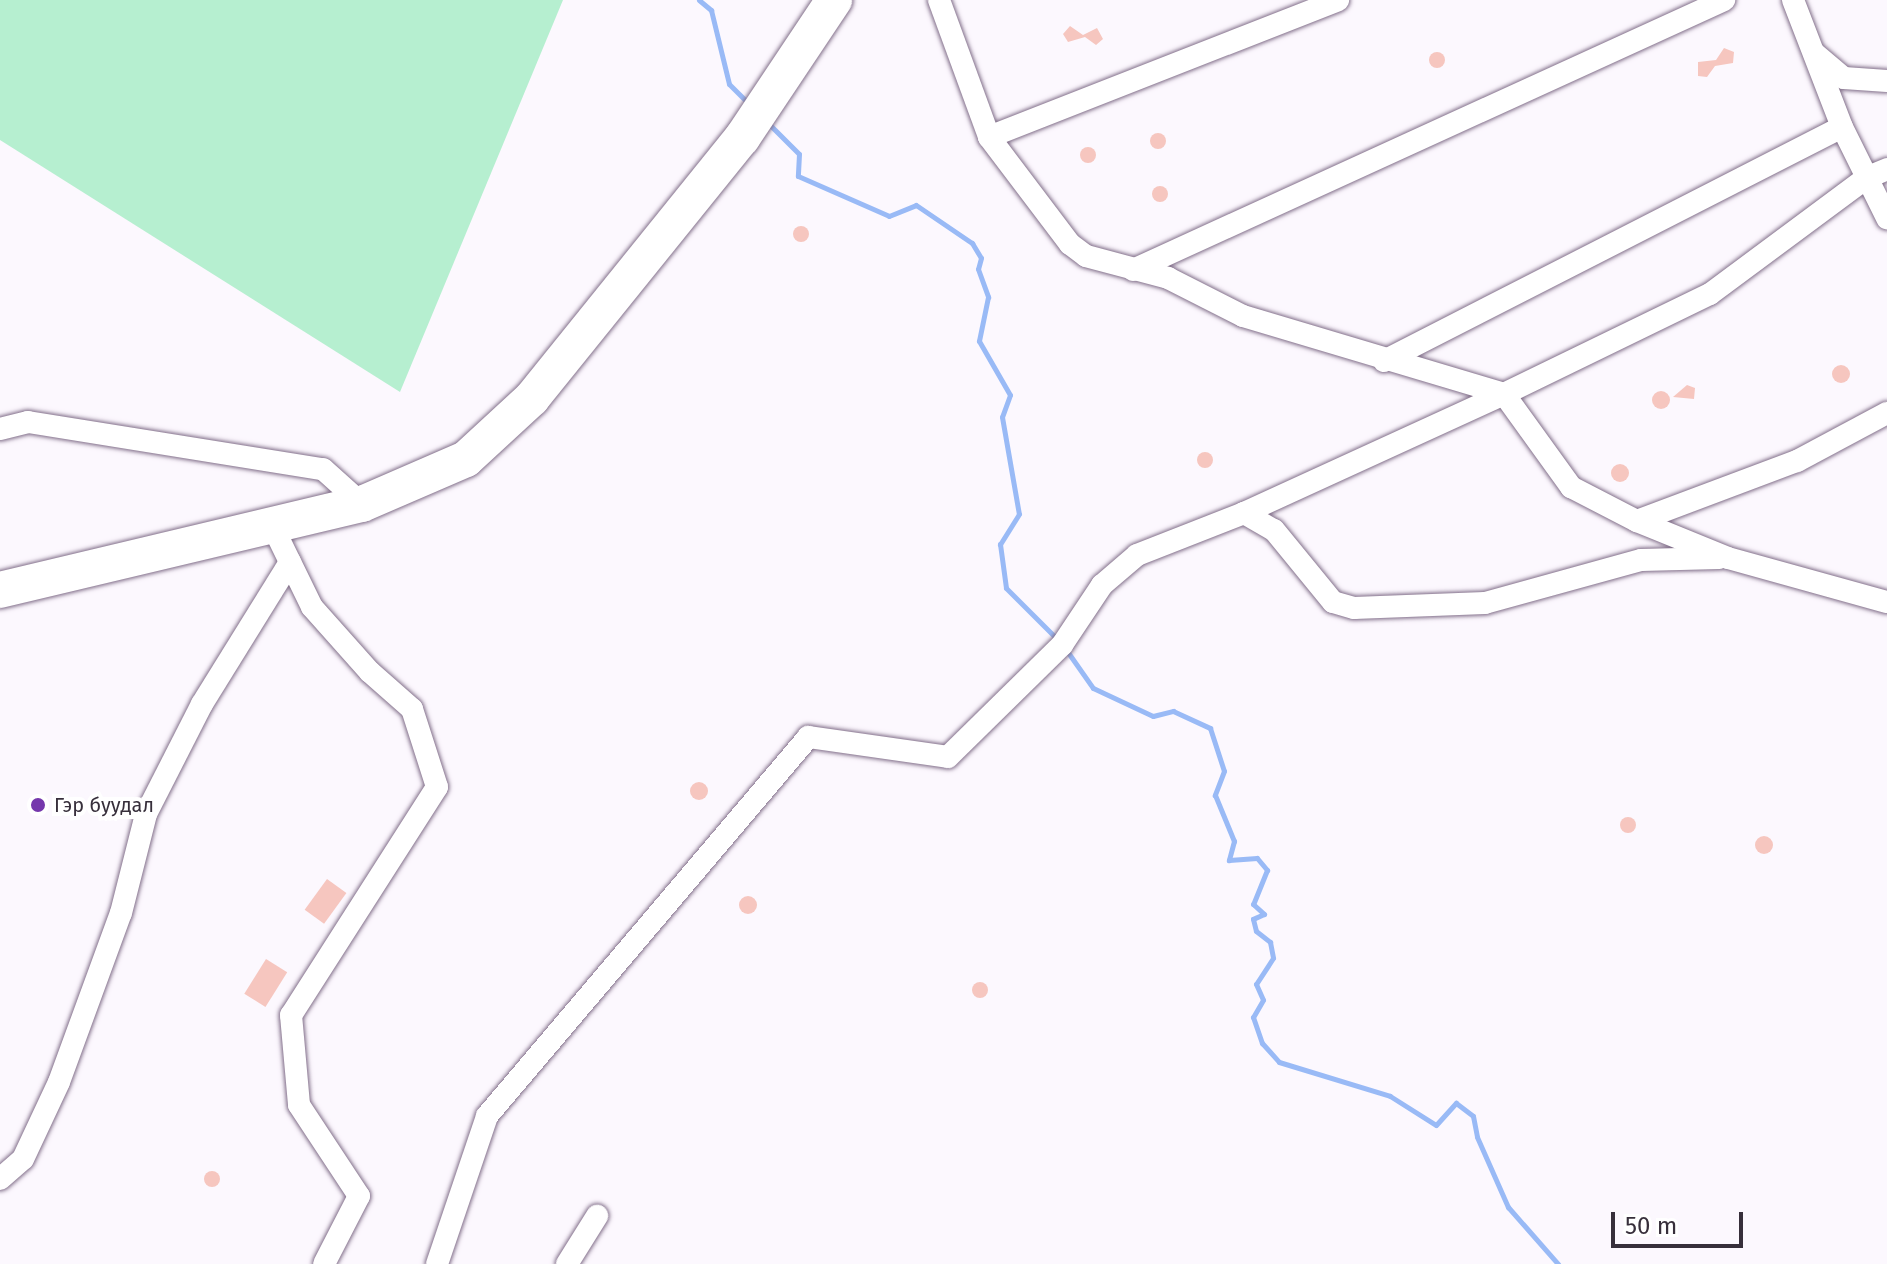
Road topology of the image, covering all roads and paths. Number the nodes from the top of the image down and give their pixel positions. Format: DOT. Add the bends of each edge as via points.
graph roads {
  1 [pos="834,0"];
  2 [pos="1338,0"];
  3 [pos="1724,0"];
  4 [pos="1793,0"];
  5 [pos="943,1"];
  6 [pos="1813,52"];
  7 [pos="1887,81"];
  8 [pos="1842,127"];
  9 [pos="989,137"];
  10 [pos="1887,169"];
  11 [pos="1866,178"];
  12 [pos="1887,218"];
  13 [pos="1133,270"];
  14 [pos="1384,361"];
  15 [pos="1504,394"];
  16 [pos="1887,413"];
  17 [pos="0,417"];
  18 [pos="28,422"];
  19 [pos="0,429"];
  20 [pos="362,504"];
  21 [pos="1244,513"];
  22 [pos="1637,521"];
  23 [pos="272,525"];
  24 [pos="1728,558"];
  25 [pos="290,562"];
  26 [pos="0,590"];
  27 [pos="1887,602"];
  28 [pos="0,1179"];
  29 [pos="597,1216"];
  30 [pos="324,1264"];
  31 [pos="437,1264"];
  32 [pos="567,1264"];
  1 -- 20 [label="highway" via="742,138 532,398 466,459"];
  2 -- 9 [label="street"];
  3 -- 13 [label="street"];
  4 -- 6 [label="street"];
  5 -- 9 [label="street"];
  6 -- 7 [label="street" via="1844,78"];
  6 -- 8 [label="street"];
  8 -- 11 [label="street"];
  8 -- 14 [label="street"];
  9 -- 13 [label="street" via="1070,244 1086,256"];
  10 -- 11 [label="street"];
  11 -- 12 [label="street"];
  11 -- 15 [label="street" via="1710,294"];
  13 -- 14 [label="street" via="1168,278 1243,316"];
  14 -- 15 [label="street"];
  15 -- 21 [label="street"];
  15 -- 22 [label="street" via="1571,487"];
  16 -- 22 [label="street" via="1797,461"];
  17 -- 18 [label="street"];
  18 -- 19 [label="street"];
  18 -- 20 [label="street" via="323,469"];
  20 -- 23 [label="highway"];
  21 -- 24 [label="street" via="1274,530 1333,602 1354,608 1485,603 1641,560"];
  21 -- 31 [label="street" via="1137,555 1102,585 1062,645 948,757 808,737 487,1116"];
  22 -- 24 [label="street"];
  23 -- 25 [label="street"];
  23 -- 26 [label="highway"];
  24 -- 27 [label="street"];
  25 -- 28 [label="street" via="202,704 146,814 121,913 59,1082 23,1159"];
  25 -- 30 [label="street" via="312,607 370,672 412,709 437,787 291,1015 299,1105 359,1196"];
  29 -- 32 [label="street"];
}
